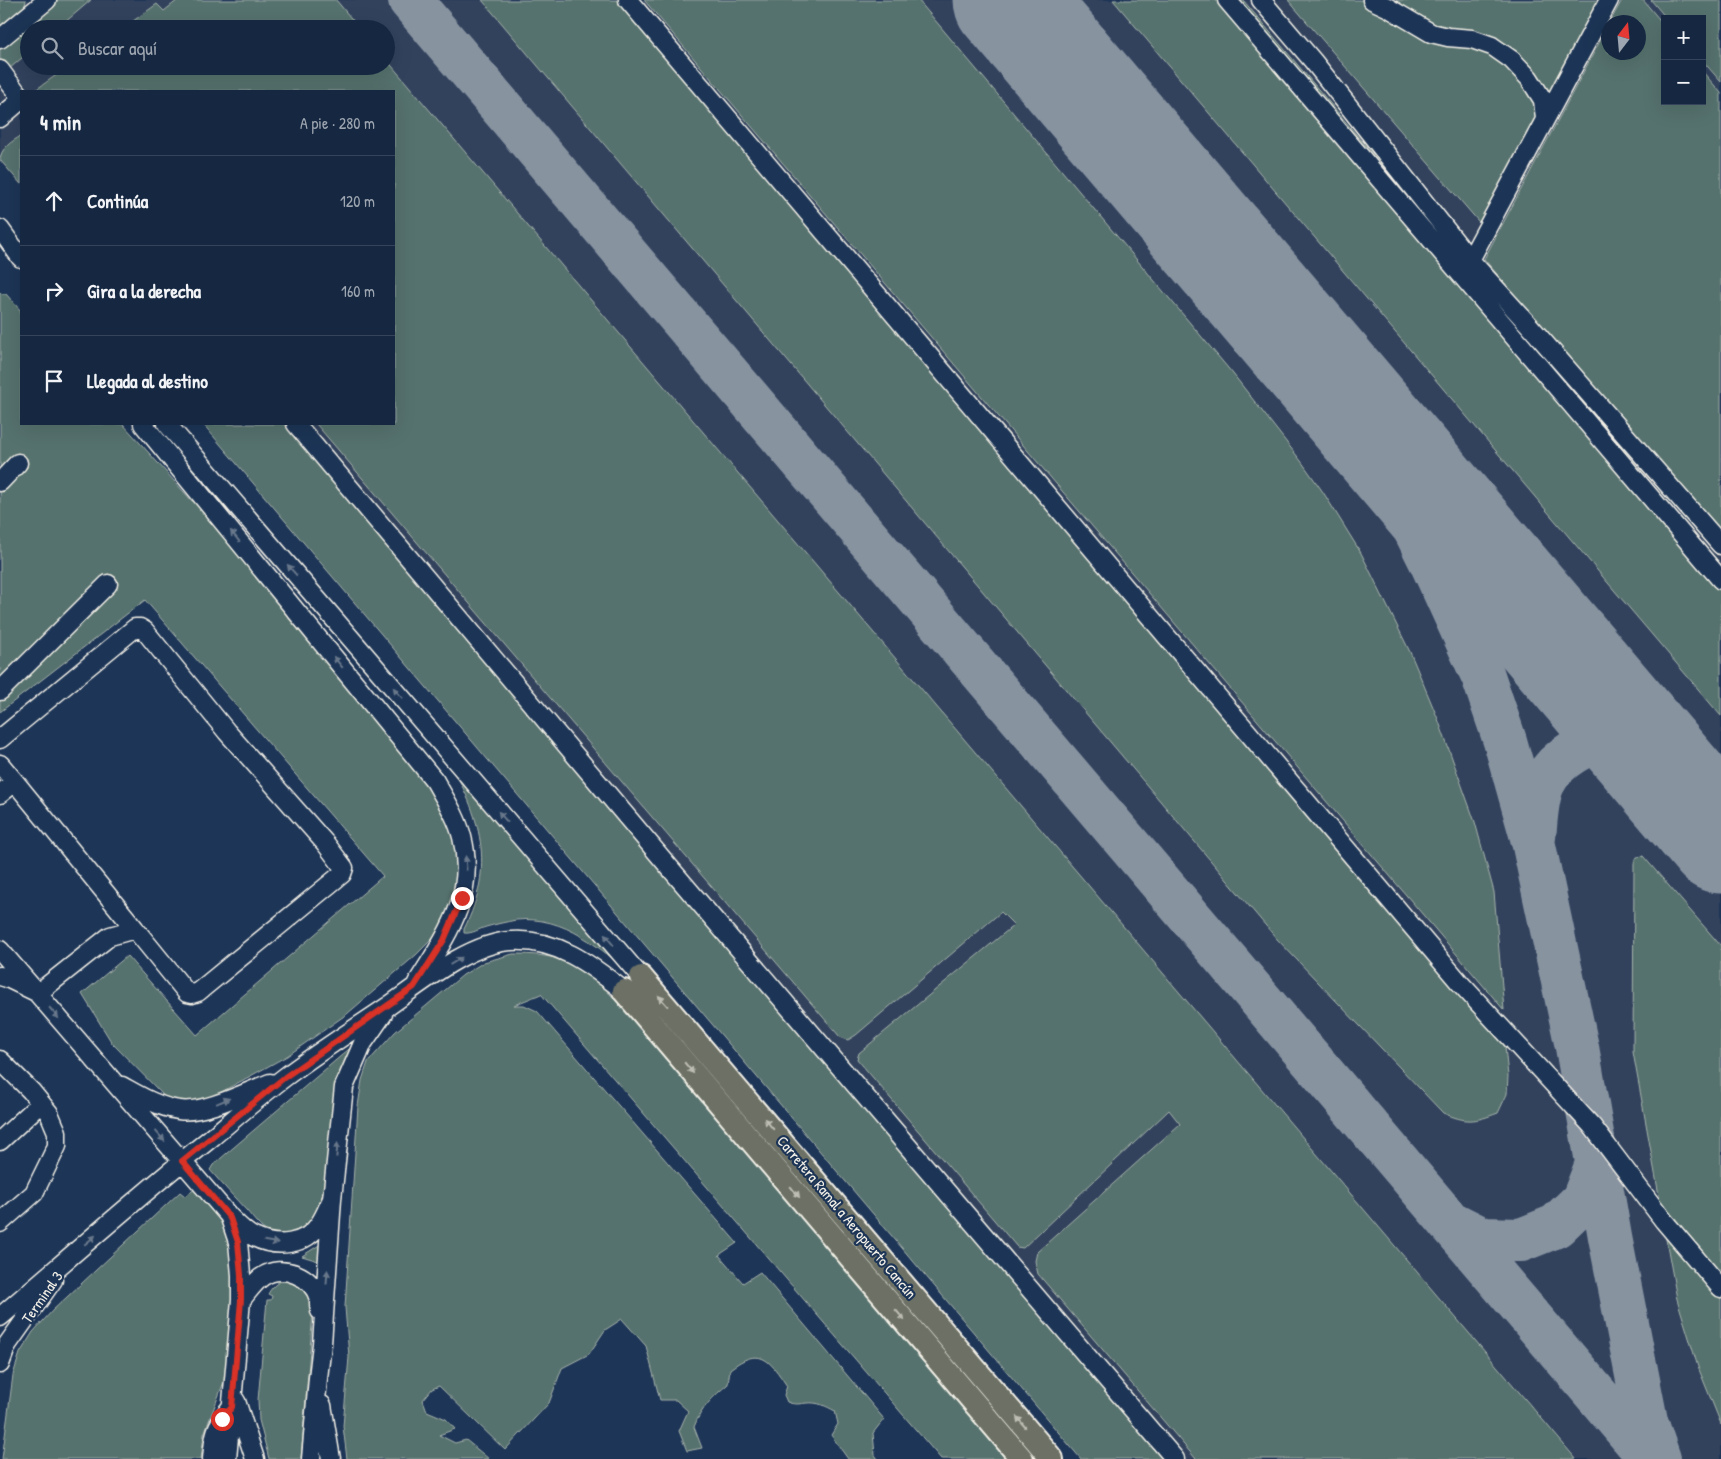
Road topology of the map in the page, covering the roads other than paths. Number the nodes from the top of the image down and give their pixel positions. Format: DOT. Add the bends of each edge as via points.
graph roads {
  1 [pos="628,0"];
  2 [pos="1227,0"];
  3 [pos="1261,0"];
  4 [pos="1372,0"];
  5 [pos="1609,0"];
  6 [pos="40,2"];
  7 [pos="20,20"];
  8 [pos="21,20"];
  9 [pos="0,39"];
  10 [pos="0,70"];
  11 [pos="20,98"];
  12 [pos="20,100"];
  13 [pos="0,118"];
  14 [pos="1545,118"];
  15 [pos="0,229"];
  16 [pos="0,248"];
  17 [pos="20,257"];
  18 [pos="1470,260"];
  19 [pos="20,269"];
  20 [pos="144,425"];
  21 [pos="168,425"];
  22 [pos="297,425"];
  23 [pos="18,462"];
  24 [pos="0,482"];
  25 [pos="1721,545"];
  26 [pos="1721,580"];
  27 [pos="108,584"];
  28 [pos="0,691"];
  29 [pos="0,739"];
  30 [pos="0,764"];
  31 [pos="15,782"];
  32 [pos="0,794"];
  33 [pos="135,930"];
  34 [pos="0,950"];
  35 [pos="0,976"];
  36 [pos="641,977"];
  37 [pos="414,987"];
  38 [pos="624,991"];
  39 [pos="38,993"];
  40 [pos="388,1006"];
  41 [pos="0,1060"];
  42 [pos="285,1077"];
  43 [pos="112,1081"];
  44 [pos="41,1103"];
  45 [pos="0,1141"];
  46 [pos="182,1161"];
  47 [pos="332,1198"];
  48 [pos="230,1218"];
  49 [pos="0,1223"];
  50 [pos="70,1257"];
  51 [pos="1721,1288"];
  52 [pos="241,1300"];
  53 [pos="0,1317"];
  54 [pos="322,1344"];
  55 [pos="0,1364"];
  56 [pos="318,1378"];
  57 [pos="232,1399"];
  58 [pos="212,1459"];
  59 [pos="227,1459"];
  60 [pos="255,1459"];
  61 [pos="311,1459"];
  62 [pos="331,1459"];
  63 [pos="1022,1459"];
  64 [pos="1052,1459"];
  65 [pos="1175,1459"];
  1 -- 51 [label="street" via="1460,983 1592,1126 1664,1221"];
  2 -- 26 [label="street"];
  3 -- 18 [label="street"];
  4 -- 14 [label="street" via="1431,33 1472,39 1492,46 1529,78 1543,100"];
  5 -- 14 [label="street"];
  6 -- 8 [label="street"];
  7 -- 9 [label="street"];
  10 -- 11 [label="street"];
  12 -- 13 [label="street"];
  14 -- 18 [label="street"];
  15 -- 17 [label="street"];
  16 -- 19 [label="street"];
  18 -- 25 [label="street"];
  37 -- 20 [label="street, one-way" via="444,940 462,898 467,876 457,821 435,782"];
  36 -- 21 [label="street, one-way"];
  22 -- 65 [label="street"];
  23 -- 24 [label="street"];
  27 -- 28 [label="street"];
  29 -- 33 [label="street" via="135,628 140,628 344,868 342,874 192,994 187,993"];
  30 -- 31 [label="street"];
  31 -- 32 [label="street"];
  31 -- 33 [label="street"];
  33 -- 39 [label="street" via="110,936"];
  34 -- 39 [label="street"];
  35 -- 39 [label="street"];
  64 -- 36 [label="main road, Carretera Ramal a Aeropuerto Cancún, one-way"];
  37 -- 38 [label="street, one-way" via="470,952 510,941 548,944 569,952"];
  37 -- 40 [label="street"];
  38 -- 63 [label="main road, Carretera Ramal a Aeropuerto Cancún, one-way"];
  39 -- 43 [label="street, one-way"];
  40 -- 42 [label="street"];
  47 -- 40 [label="street, one-way" via="344,1087 363,1043"];
  41 -- 44 [label="street"];
  43 -- 42 [label="street, one-way" via="166,1107 192,1111"];
  42 -- 46 [label="street"];
  43 -- 46 [label="street, one-way"];
  44 -- 45 [label="street"];
  44 -- 49 [label="street" via="54,1122 57,1146 34,1193"];
  46 -- 48 [label="street"];
  50 -- 46 [label="street, one-way"];
  48 -- 47 [label="street, one-way" via="252,1236 266,1242 296,1242 320,1224"];
  54 -- 47 [label="street, one-way"];
  48 -- 52 [label="street" via="238,1242"];
  50 -- 53 [label="street"];
  50 -- 55 [label="street, Terminal 3" via="7,1345"];
  52 -- 54 [label="street" via="271,1272 295,1273 312,1286 318,1298"];
  52 -- 57 [label="street"];
  54 -- 56 [label="street"];
  56 -- 61 [label="street"];
  56 -- 62 [label="street"];
  57 -- 58 [label="street" via="214,1434"];
  57 -- 59 [label="street"];
  57 -- 60 [label="street"];
}
